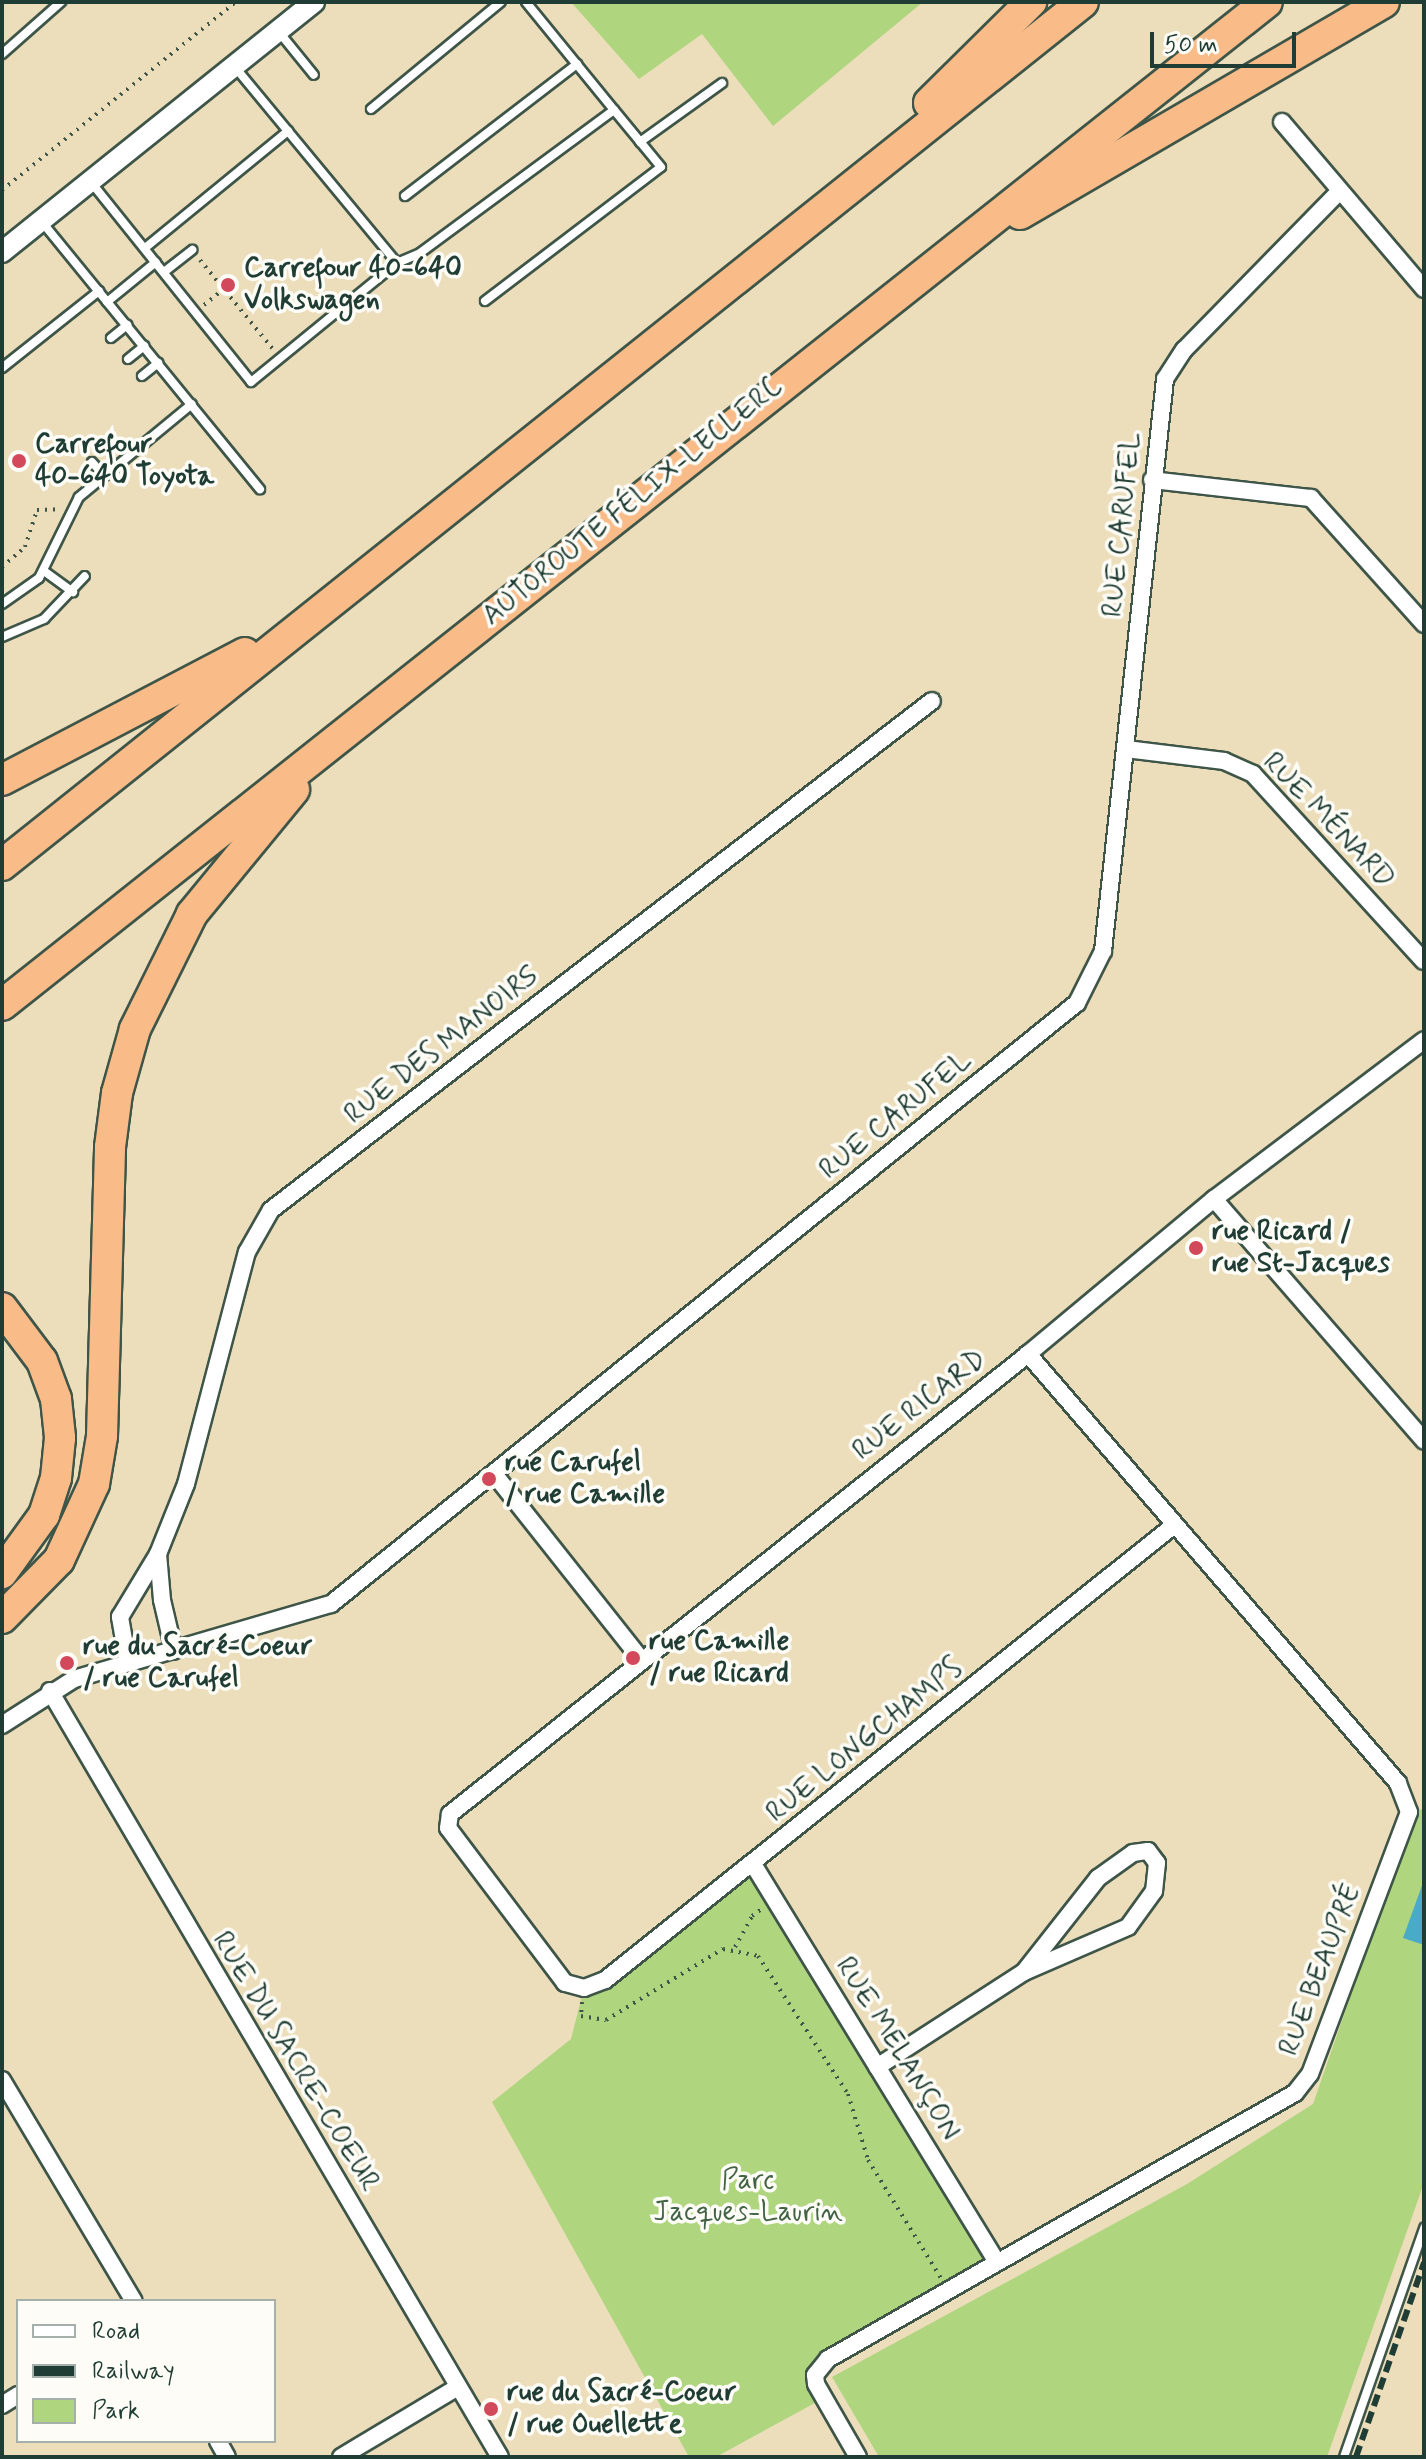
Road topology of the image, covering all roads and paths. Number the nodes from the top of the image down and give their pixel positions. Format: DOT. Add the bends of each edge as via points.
graph roads {
  1 [pos="61,2"];
  2 [pos="236,2"];
  3 [pos="312,2"];
  4 [pos="501,2"];
  5 [pos="526,2"];
  6 [pos="1031,2"];
  7 [pos="1083,2"];
  8 [pos="1267,2"];
  9 [pos="1384,2"];
  10 [pos="278,31"];
  11 [pos="2,54"];
  12 [pos="577,64"];
  13 [pos="235,67"];
  14 [pos="314,75"];
  15 [pos="722,83"];
  16 [pos="371,109"];
  17 [pos="614,110"];
  18 [pos="1282,122"];
  19 [pos="288,131"];
  20 [pos="640,142"];
  21 [pos="91,182"];
  22 [pos="2,190"];
  23 [pos="1338,193"];
  24 [pos="405,196"];
  25 [pos="823,209"];
  26 [pos="41,221"];
  27 [pos="145,248"];
  28 [pos="192,250"];
  29 [pos="2,252"];
  30 [pos="200,260"];
  31 [pos="938,260"];
  32 [pos="156,262"];
  33 [pos="397,263"];
  34 [pos="164,272"];
  35 [pos="224,289"];
  36 [pos="1424,289"];
  37 [pos="99,291"];
  38 [pos="485,301"];
  39 [pos="107,302"];
  40 [pos="195,312"];
  41 [pos="127,325"];
  42 [pos="111,338"];
  43 [pos="144,346"];
  44 [pos="274,350"];
  45 [pos="128,359"];
  46 [pos="158,363"];
  47 [pos="2,368"];
  48 [pos="142,376"];
  49 [pos="192,404"];
  50 [pos="92,462"];
  51 [pos="104,476"];
  52 [pos="1152,480"];
  53 [pos="260,489"];
  54 [pos="57,508"];
  55 [pos="2,567"];
  56 [pos="44,571"];
  57 [pos="85,576"];
  58 [pos="73,592"];
  59 [pos="2,604"];
  60 [pos="313,617"];
  61 [pos="1424,624"];
  62 [pos="2,637"];
  63 [pos="932,701"];
  64 [pos="335,740"];
  65 [pos="1126,749"];
  66 [pos="2,780"];
  67 [pos="2,865"];
  68 [pos="1424,961"];
  69 [pos="2,1005"];
  70 [pos="1418,1044"];
  71 [pos="1424,1061"];
  72 [pos="1214,1199"];
  73 [pos="2,1308"];
  74 [pos="1028,1354"];
  75 [pos="1424,1441"];
  76 [pos="495,1475"];
  77 [pos="1173,1526"];
  78 [pos="158,1554"];
  79 [pos="2,1573"];
  80 [pos="2,1618"];
  81 [pos="174,1651"];
  82 [pos="641,1659"];
  83 [pos="128,1663"];
  84 [pos="50,1691"];
  85 [pos="2,1725"];
  86 [pos="753,1864"];
  87 [pos="775,1900"];
  88 [pos="735,1947"];
  89 [pos="1024,1972"];
  90 [pos="584,1988"];
  91 [pos="877,2067"];
  92 [pos="2,2080"];
  93 [pos="1424,2228"];
  94 [pos="996,2261"];
  95 [pos="947,2289"];
  96 [pos="133,2299"];
  97 [pos="458,2387"];
  98 [pos="341,2457"];
  99 [pos="500,2457"];
  100 [pos="858,2457"];
  101 [pos="1344,2457"];
  1 -- 11 [label="lane"];
  2 -- 22 [label="path"];
  3 -- 10 [label="street"];
  4 -- 16 [label="lane"];
  5 -- 12 [label="lane"];
  6 -- 25 [label="highway"];
  7 -- 25 [label="highway"];
  8 -- 31 [label="highway, AUTOROUTE FÉLIX-LECLERC"];
  9 -- 31 [label="highway"];
  10 -- 13 [label="street"];
  10 -- 14 [label="lane"];
  12 -- 17 [label="lane"];
  12 -- 24 [label="lane"];
  13 -- 19 [label="lane"];
  13 -- 21 [label="street"];
  15 -- 20 [label="lane"];
  17 -- 20 [label="lane"];
  17 -- 33 [label="lane" via="446,235"];
  18 -- 23 [label="street"];
  19 -- 27 [label="lane"];
  19 -- 33 [label="lane"];
  20 -- 38 [label="lane" via="661,167"];
  21 -- 26 [label="street"];
  21 -- 27 [label="lane"];
  23 -- 36 [label="street"];
  23 -- 52 [label="street, RUE CARUFEL" via="1184,350 1165,379"];
  25 -- 60 [label="highway"];
  26 -- 29 [label="street"];
  26 -- 37 [label="lane"];
  27 -- 32 [label="lane"];
  28 -- 34 [label="lane"];
  30 -- 35 [label="path"];
  31 -- 64 [label="highway, AUTOROUTE FÉLIX-LECLERC"];
  32 -- 34 [label="lane"];
  32 -- 39 [label="lane"];
  33 -- 40 [label="lane" via="251,382"];
  34 -- 40 [label="lane"];
  35 -- 40 [label="path"];
  35 -- 44 [label="path"];
  37 -- 39 [label="lane"];
  37 -- 47 [label="lane"];
  39 -- 41 [label="lane"];
  41 -- 42 [label="lane"];
  41 -- 43 [label="lane"];
  43 -- 45 [label="lane"];
  43 -- 46 [label="lane"];
  46 -- 48 [label="lane"];
  46 -- 49 [label="lane"];
  49 -- 51 [label="lane"];
  49 -- 53 [label="lane"];
  50 -- 51 [label="lane"];
  51 -- 56 [label="lane" via="71,507"];
  52 -- 61 [label="street" via="1311,498"];
  52 -- 65 [label="street, RUE CARUFEL"];
  54 -- 55 [label="path" via="37,510 25,547"];
  56 -- 58 [label="lane"];
  56 -- 59 [label="lane" via="22,594"];
  57 -- 58 [label="lane"];
  58 -- 62 [label="lane" via="44,619"];
  60 -- 66 [label="highway"];
  60 -- 67 [label="highway"];
  63 -- 78 [label="street, RUE DES MANOIRS" via="271,1210 247,1252 186,1484"];
  64 -- 69 [label="highway, AUTOROUTE FÉLIX-LECLERC"];
  64 -- 80 [label="highway" via="201,901 142,1008 112,1119 102,1436 94,1484 59,1560"];
  65 -- 68 [label="street, RUE MÉNARD" via="1224,761 1253,774"];
  65 -- 76 [label="street, RUE CARUFEL" via="1103,951 1077,1003"];
  70 -- 71 [label="street"];
  70 -- 72 [label="street, RUE RICARD"];
  72 -- 74 [label="street, RUE RICARD"];
  72 -- 75 [label="street"];
  73 -- 79 [label="highway" via="42,1361 56,1399 60,1438 56,1478 44,1515"];
  74 -- 77 [label="street, RUE BEAUPRÉ"];
  74 -- 82 [label="street, RUE RICARD"];
  76 -- 81 [label="street, RUE CARUFEL" via="319,1611"];
  76 -- 82 [label="street"];
  77 -- 86 [label="street, RUE LONGCHAMPS"];
  77 -- 94 [label="street, RUE BEAUPRÉ" via="1398,1783 1409,1812 1310,2074 1295,2093"];
  78 -- 81 [label="street"];
  78 -- 83 [label="street, RUE DES MANOIRS" via="120,1617"];
  81 -- 83 [label="street, RUE CARUFEL"];
  82 -- 90 [label="street, RUE RICARD" via="450,1814 448,1828 565,1983"];
  83 -- 84 [label="street, RUE CARUFEL"];
  84 -- 85 [label="street, RUE CARUFEL"];
  84 -- 97 [label="street, RUE DU SACRE-COEUR"];
  86 -- 87 [label="street, RUE MELANÇON"];
  86 -- 90 [label="street, RUE LONGCHAMPS" via="605,1980"];
  87 -- 88 [label="path" via="752,1916"];
  87 -- 91 [label="street, RUE MELANÇON"];
  88 -- 90 [label="path" via="701,1959 606,2020 581,2016"];
  88 -- 95 [label="path" via="758,1956 782,1987 848,2094 868,2160"];
  89 -- 89 [label="street" via="1128,1927 1154,1891 1157,1863 1148,1851 1133,1853 1098,1878"];
  89 -- 91 [label="street"];
  91 -- 94 [label="street, RUE MELANÇON"];
  92 -- 96 [label="street"];
  93 -- 101 [label="lane"];
  94 -- 95 [label="street, RUE BEAUPRÉ"];
  95 -- 100 [label="street, RUE BEAUPRÉ" via="819,2366 816,2384"];
  97 -- 98 [label="street"];
  97 -- 99 [label="street, RUE DU SACRE-COEUR"];
}
